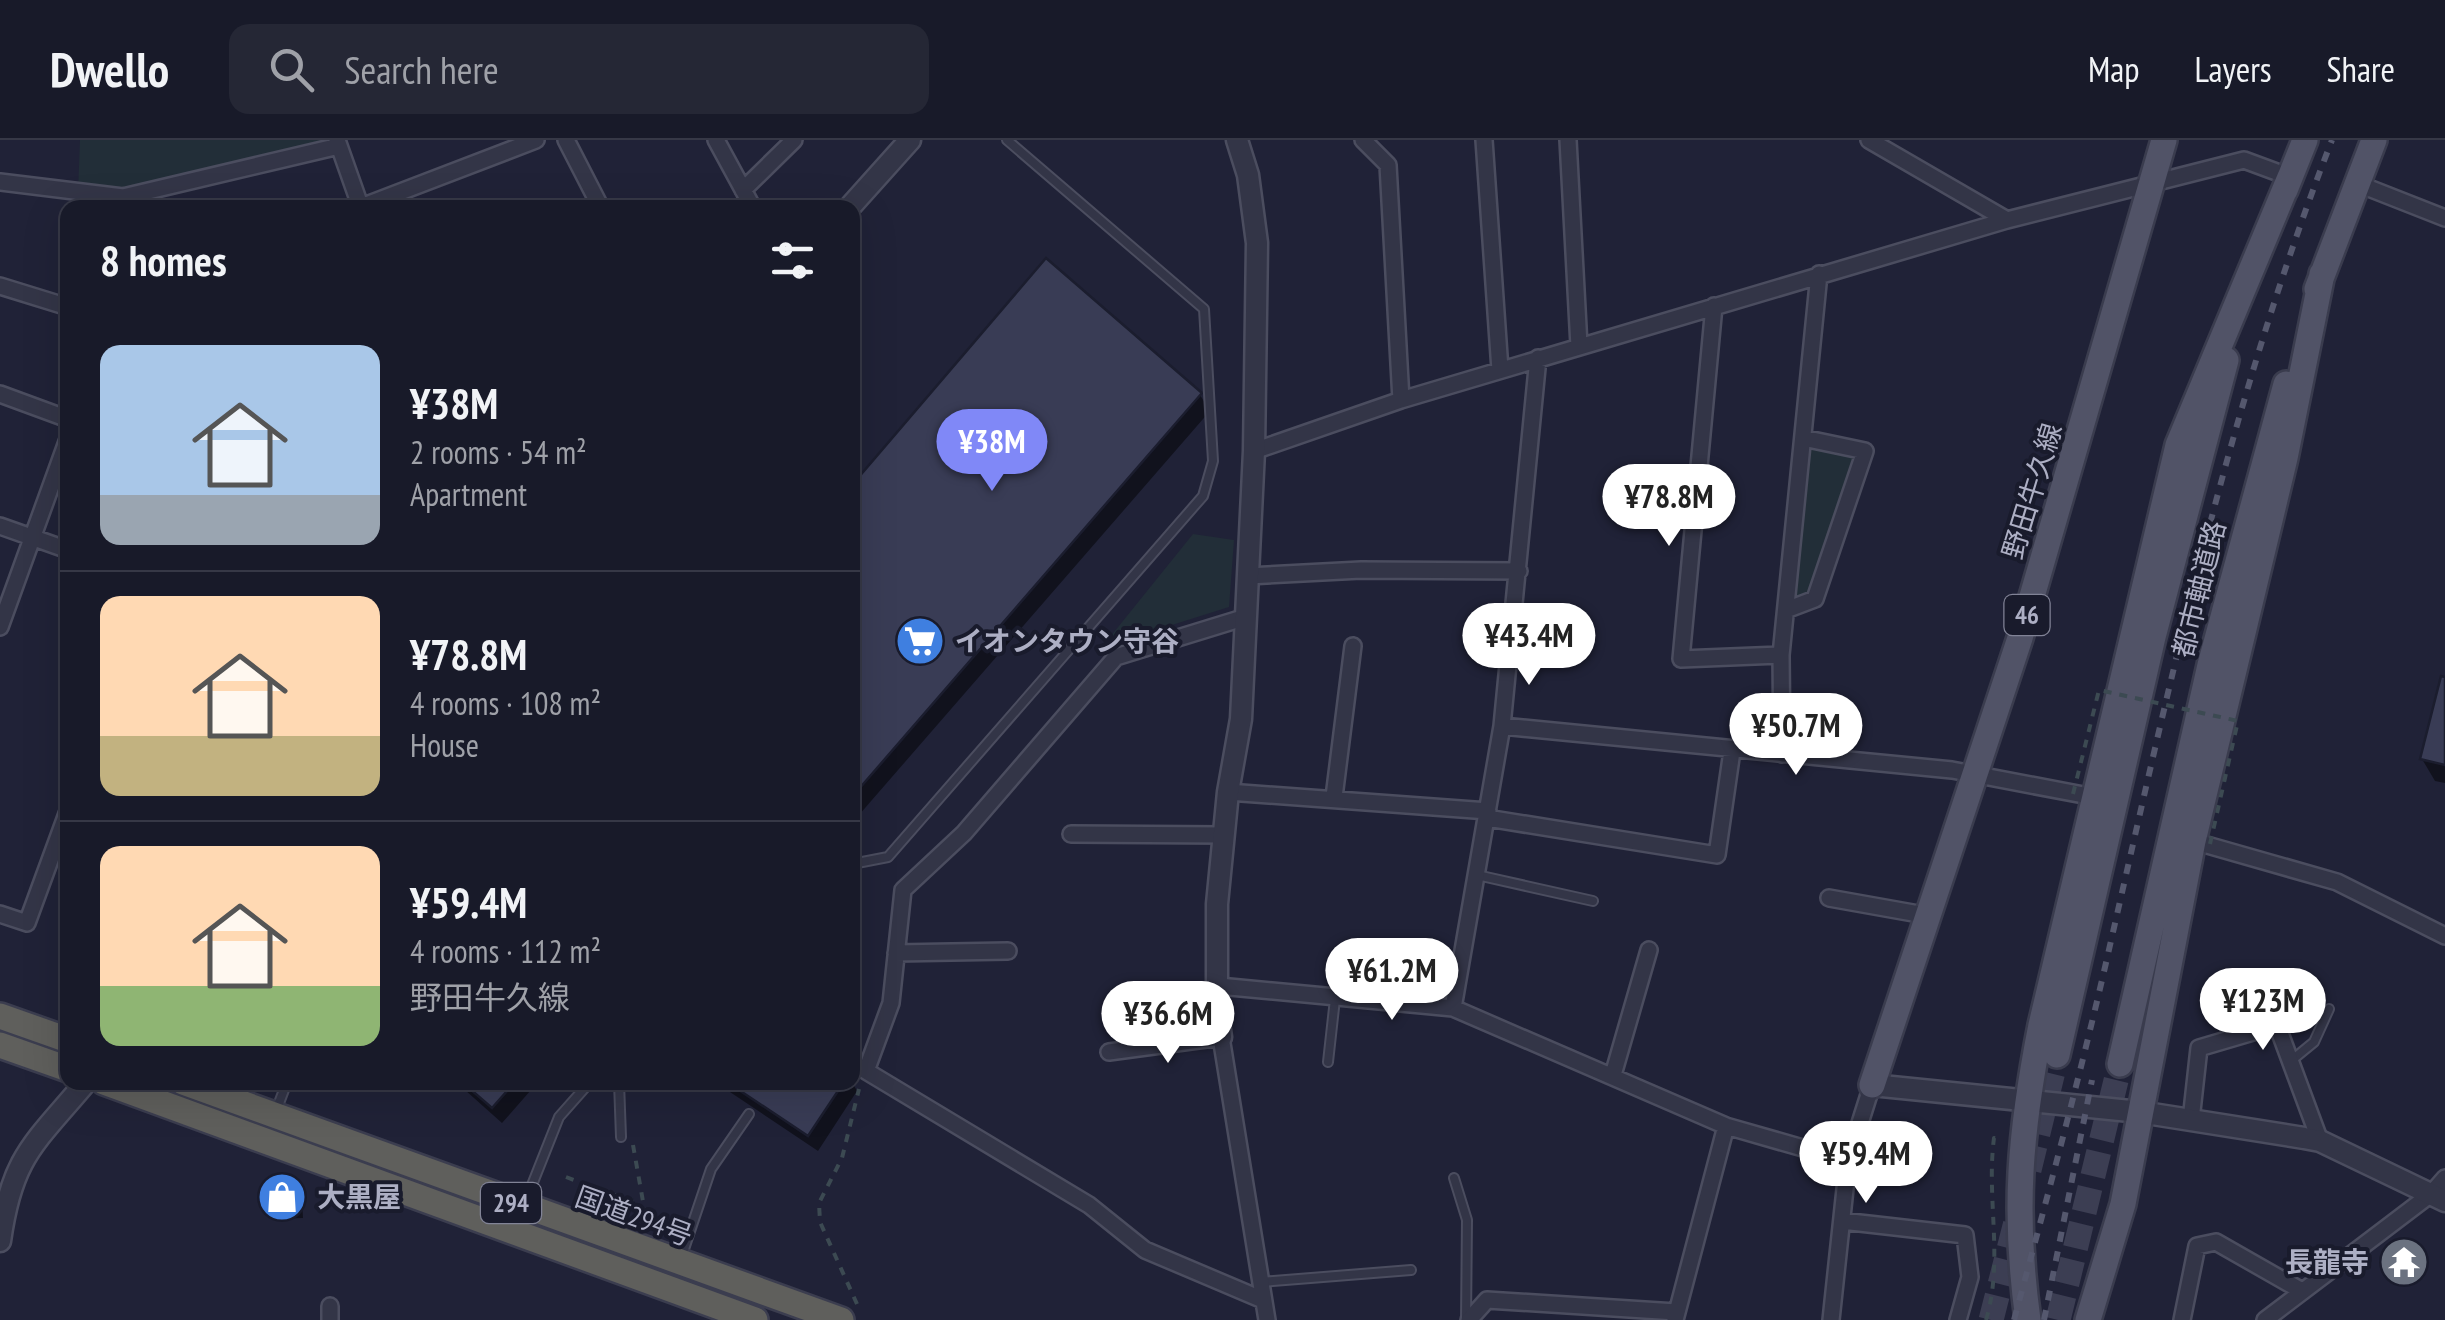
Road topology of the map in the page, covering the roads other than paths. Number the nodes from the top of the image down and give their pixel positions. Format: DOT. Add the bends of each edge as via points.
graph roads {
  1 [pos="536,140"];
  2 [pos="566,140"];
  3 [pos="716,140"];
  4 [pos="794,140"];
  5 [pos="910,140"];
  6 [pos="1007,140"];
  7 [pos="1237,140"];
  8 [pos="1363,140"];
  9 [pos="1484,140"];
  10 [pos="1568,140"];
  11 [pos="1869,140"];
  12 [pos="2164,140"];
  13 [pos="2305,140"];
  14 [pos="2374,140"];
  15 [pos="338,143"];
  16 [pos="2290,176"];
  17 [pos="0,182"];
  18 [pos="2356,182"];
  19 [pos="2149,188"];
  20 [pos="744,190"];
  21 [pos="358,200"];
  22 [pos="379,200"];
  23 [pos="597,200"];
  24 [pos="749,200"];
  25 [pos="855,200"];
  26 [pos="2444,216"];
  27 [pos="2007,220"];
  28 [pos="1820,274"];
  29 [pos="2322,274"];
  30 [pos="0,286"];
  31 [pos="60,304"];
  32 [pos="1714,306"];
  33 [pos="1578,346"];
  34 [pos="1538,358"];
  35 [pos="1500,370"];
  36 [pos="0,394"];
  37 [pos="1401,400"];
  38 [pos="60,416"];
  39 [pos="1803,438"];
  40 [pos="1254,451"];
  41 [pos="60,461"];
  42 [pos="0,526"];
  43 [pos="32,538"];
  44 [pos="60,547"];
  45 [pos="1519,570"];
  46 [pos="1248,576"];
  47 [pos="1786,610"];
  48 [pos="1246,618"];
  49 [pos="0,628"];
  50 [pos="1354,646"];
  51 [pos="1782,655"];
  52 [pos="1502,726"];
  53 [pos="1732,751"];
  54 [pos="1782,754"];
  55 [pos="1974,778"];
  56 [pos="1228,792"];
  57 [pos="2083,795"];
  58 [pos="1334,797"];
  59 [pos="1488,814"];
  60 [pos="1071,834"];
  61 [pos="1224,834"];
  62 [pos="60,835"];
  63 [pos="2201,843"];
  64 [pos="860,863"];
  65 [pos="1477,875"];
  66 [pos="1829,898"];
  67 [pos="1593,901"];
  68 [pos="0,914"];
  69 [pos="1930,916"];
  70 [pos="2445,936"];
  71 [pos="1649,950"];
  72 [pos="1008,951"];
  73 [pos="896,953"];
  74 [pos="1219,986"];
  75 [pos="1336,994"];
  76 [pos="1454,1008"];
  77 [pos="2329,1008"];
  78 [pos="0,1016"];
  79 [pos="60,1037"];
  80 [pos="1221,1037"];
  81 [pos="0,1045"];
  82 [pos="1110,1052"];
  83 [pos="2057,1055"];
  84 [pos="1328,1062"];
  85 [pos="2290,1062"];
  86 [pos="2120,1064"];
  87 [pos="60,1066"];
  88 [pos="1613,1075"];
  89 [pos="1872,1085"];
  90 [pos="79,1090"];
  91 [pos="126,1090"];
  92 [pos="204,1090"];
  93 [pos="284,1090"];
  94 [pos="583,1090"];
  95 [pos="619,1090"];
  96 [pos="2026,1099"];
  97 [pos="2140,1112"];
  98 [pos="749,1114"];
  99 [pos="274,1116"];
  100 [pos="2191,1120"];
  101 [pos="1726,1126"];
  102 [pos="621,1137"];
  103 [pos="2320,1142"];
  104 [pos="1848,1162"];
  105 [pos="1454,1178"];
  106 [pos="2440,1191"];
  107 [pos="2,1208"];
  108 [pos="524,1208"];
  109 [pos="1842,1220"];
  110 [pos="0,1241"];
  111 [pos="678,1264"];
  112 [pos="1411,1270"];
  113 [pos="1261,1282"];
  114 [pos="2302,1292"];
  115 [pos="764,1294"];
  116 [pos="1264,1300"];
  117 [pos="850,1314"];
  118 [pos="1676,1316"];
  119 [pos="753,1320"];
  120 [pos="1267,1320"];
  121 [pos="1468,1320"];
  122 [pos="1830,1320"];
  123 [pos="1958,1320"];
  124 [pos="2028,1320"];
  125 [pos="2088,1320"];
  126 [pos="2182,1320"];
  127 [pos="2265,1320"];
  1 -- 22 [label="street"];
  2 -- 23 [label="street"];
  3 -- 20 [label="street"];
  4 -- 20 [label="street"];
  5 -- 25 [label="street"];
  6 -- 64 [label="lane" via="1204,309 1212,461 1202,496 888,858"];
  7 -- 40 [label="street" via="1257,243"];
  8 -- 37 [label="street" via="1388,164"];
  9 -- 35 [label="street"];
  10 -- 33 [label="street"];
  11 -- 27 [label="street"];
  12 -- 19 [label="main road, 野田牛久線 / 46"];
  13 -- 16 [label="main road, 都市軸道路"];
  14 -- 18 [label="main road, 都市軸道路"];
  15 -- 17 [label="street" via="123,197"];
  15 -- 21 [label="street"];
  16 -- 19 [label="street" via="2244,160"];
  16 -- 57 [label="main road" via="2178,445"];
  16 -- 83 [label="main road, 都市軸道路" via="2200,448"];
  18 -- 26 [label="street"];
  18 -- 29 [label="main road, 都市軸道路"];
  19 -- 27 [label="street"];
  19 -- 55 [label="main road, 野田牛久線 / 46"];
  20 -- 24 [label="street"];
  27 -- 28 [label="street"];
  28 -- 32 [label="street"];
  28 -- 39 [label="street"];
  29 -- 63 [label="main road"];
  29 -- 86 [label="main road, 都市軸道路" via="2262,462"];
  30 -- 31 [label="street"];
  32 -- 33 [label="street"];
  32 -- 51 [label="street" via="1681,660"];
  33 -- 34 [label="street"];
  34 -- 35 [label="street"];
  34 -- 45 [label="street"];
  35 -- 37 [label="street"];
  36 -- 38 [label="street"];
  37 -- 40 [label="street"];
  39 -- 47 [label="street"];
  39 -- 47 [label="street" via="1865,451 1815,598"];
  40 -- 46 [label="street"];
  41 -- 43 [label="street"];
  42 -- 43 [label="street"];
  43 -- 44 [label="street"];
  43 -- 49 [label="street"];
  45 -- 46 [label="street"];
  45 -- 52 [label="street"];
  46 -- 48 [label="street"];
  47 -- 51 [label="street"];
  48 -- 56 [label="street" via="1241,719"];
  48 -- 73 [label="street" via="1116,657 964,833 903,890"];
  50 -- 58 [label="street"];
  51 -- 54 [label="street"];
  52 -- 53 [label="street"];
  52 -- 59 [label="street"];
  53 -- 54 [label="street"];
  53 -- 59 [label="street" via="1717,855"];
  54 -- 55 [label="street" via="1952,770"];
  55 -- 57 [label="street"];
  55 -- 69 [label="main road, 野田牛久線 / 46"];
  56 -- 58 [label="street"];
  56 -- 61 [label="street"];
  57 -- 96 [label="main road"];
  58 -- 59 [label="street"];
  59 -- 65 [label="street"];
  60 -- 61 [label="street"];
  61 -- 74 [label="street"];
  62 -- 68 [label="street" via="27,923"];
  63 -- 70 [label="street" via="2336,882"];
  63 -- 97 [label="main road"];
  65 -- 67 [label="lane"];
  65 -- 76 [label="street"];
  66 -- 69 [label="street"];
  69 -- 89 [label="main road, 野田牛久線 / 46"];
  71 -- 88 [label="street"];
  72 -- 73 [label="street"];
  73 -- 116 [label="street" via="891,1003 866,1071 1089,1205 1145,1250"];
  74 -- 75 [label="street"];
  74 -- 80 [label="street"];
  75 -- 76 [label="street"];
  75 -- 84 [label="lane"];
  76 -- 88 [label="street"];
  77 -- 85 [label="lane" via="2314,1042"];
  78 -- 79 [label="highway"];
  80 -- 82 [label="street"];
  80 -- 113 [label="street"];
  81 -- 87 [label="highway"];
  85 -- 100 [label="street" via="2277,1025 2199,1048"];
  85 -- 103 [label="street"];
  88 -- 101 [label="street"];
  89 -- 96 [label="street"];
  89 -- 104 [label="street"];
  90 -- 107 [label="street" via="24,1153"];
  91 -- 119 [label="highway, 国道294号 / 294"];
  92 -- 99 [label="highway, 国道294号 / 294"];
  93 -- 99 [label="lane"];
  94 -- 108 [label="lane" via="560,1117"];
  95 -- 102 [label="lane"];
  96 -- 97 [label="street"];
  96 -- 124 [label="main road" via="2017,1227"];
  97 -- 100 [label="street"];
  97 -- 125 [label="main road" via="2123,1204"];
  98 -- 111 [label="lane" via="711,1169"];
  99 -- 108 [label="highway, 国道294号 / 294"];
  100 -- 103 [label="street"];
  101 -- 104 [label="street"];
  101 -- 118 [label="street"];
  103 -- 106 [label="street"];
  104 -- 109 [label="street"];
  105 -- 121 [label="lane" via="1467,1220"];
  106 -- 114 [label="street"];
  107 -- 110 [label="street"];
  108 -- 111 [label="highway, 国道294号 / 294"];
  109 -- 122 [label="street"];
  109 -- 123 [label="street" via="1965,1235 1970,1277"];
  111 -- 115 [label="highway, 国道294号 / 294"];
  112 -- 113 [label="lane"];
  113 -- 116 [label="street"];
  114 -- 126 [label="street" via="2216,1242 2196,1246"];
  114 -- 127 [label="street"];
  115 -- 117 [label="highway, 国道294号 / 294"];
  115 -- 119 [label="street"];
  116 -- 120 [label="street"];
  118 -- 121 [label="street" via="1487,1300"];
}
